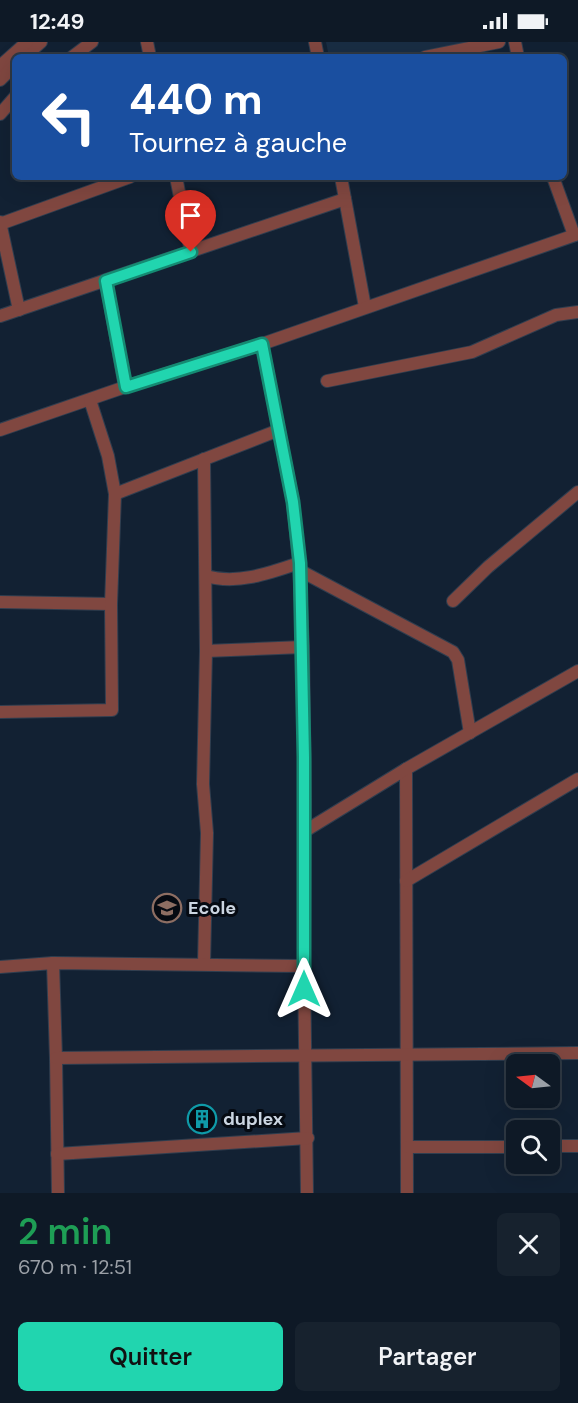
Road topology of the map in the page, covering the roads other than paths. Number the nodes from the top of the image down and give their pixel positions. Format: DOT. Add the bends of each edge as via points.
graph roads {
  1 [pos="27,42"];
  2 [pos="41,42"];
  3 [pos="92,42"];
  4 [pos="499,42"];
  5 [pos="14,54"];
  6 [pos="27,54"];
  7 [pos="76,54"];
  8 [pos="440,54"];
  9 [pos="12,55"];
  10 [pos="0,66"];
  11 [pos="12,68"];
  12 [pos="0,81"];
  13 [pos="12,100"];
  14 [pos="0,114"];
  15 [pos="122,180"];
  16 [pos="177,180"];
  17 [pos="342,180"];
  18 [pos="554,180"];
  19 [pos="345,199"];
  20 [pos="0,223"];
  21 [pos="576,234"];
  22 [pos="191,252"];
  23 [pos="106,281"];
  24 [pos="365,307"];
  25 [pos="20,310"];
  26 [pos="578,312"];
  27 [pos="0,316"];
  28 [pos="262,344"];
  29 [pos="327,381"];
  30 [pos="126,387"];
  31 [pos="90,400"];
  32 [pos="0,430"];
  33 [pos="279,430"];
  34 [pos="204,459"];
  35 [pos="578,492"];
  36 [pos="115,494"];
  37 [pos="299,567"];
  38 [pos="206,576"];
  39 [pos="453,601"];
  40 [pos="0,602"];
  41 [pos="111,604"];
  42 [pos="303,646"];
  43 [pos="206,651"];
  44 [pos="578,671"];
  45 [pos="0,712"];
  46 [pos="470,733"];
  47 [pos="406,770"];
  48 [pos="578,779"];
  49 [pos="305,831"];
  50 [pos="406,881"];
  51 [pos="53,963"];
  52 [pos="204,964"];
  53 [pos="304,966"];
  54 [pos="0,967"];
  55 [pos="578,1053"];
  56 [pos="406,1055"];
  57 [pos="305,1057"];
  58 [pos="56,1058"];
  59 [pos="308,1138"];
  60 [pos="560,1146"];
  61 [pos="578,1146"];
  62 [pos="407,1147"];
  63 [pos="506,1147"];
  64 [pos="57,1154"];
  65 [pos="57,1193"];
  66 [pos="307,1193"];
  67 [pos="407,1193"];
  1 -- 5 [label="street"];
  2 -- 6 [label="street"];
  3 -- 7 [label="street"];
  4 -- 8 [label="street"];
  9 -- 10 [label="street"];
  11 -- 12 [label="street"];
  13 -- 14 [label="street"];
  15 -- 20 [label="street"];
  16 -- 22 [label="street"];
  17 -- 19 [label="street"];
  18 -- 21 [label="street"];
  19 -- 22 [label="street"];
  19 -- 24 [label="street"];
  20 -- 25 [label="street"];
  21 -- 24 [label="street"];
  22 -- 23 [label="street"];
  23 -- 25 [label="street"];
  23 -- 30 [label="street"];
  24 -- 28 [label="street"];
  25 -- 27 [label="street"];
  26 -- 29 [label="street" via="556,315 472,352"];
  28 -- 30 [label="street"];
  28 -- 33 [label="street"];
  30 -- 31 [label="street"];
  31 -- 32 [label="street"];
  31 -- 36 [label="street" via="108,456"];
  33 -- 34 [label="street"];
  33 -- 37 [label="street" via="293,502"];
  34 -- 36 [label="street"];
  34 -- 38 [label="street"];
  35 -- 39 [label="street"];
  36 -- 41 [label="street"];
  37 -- 38 [label="street" via="234,580"];
  37 -- 42 [label="street"];
  37 -- 46 [label="street" via="453,652 458,660"];
  38 -- 43 [label="street"];
  40 -- 41 [label="street"];
  41 -- 45 [label="street" via="112,711"];
  42 -- 43 [label="street"];
  42 -- 49 [label="street"];
  43 -- 52 [label="street" via="202,784 207,818"];
  44 -- 46 [label="street"];
  46 -- 47 [label="street"];
  47 -- 49 [label="street"];
  47 -- 50 [label="street"];
  48 -- 50 [label="street"];
  49 -- 53 [label="street"];
  50 -- 56 [label="street"];
  51 -- 52 [label="street"];
  51 -- 54 [label="street"];
  51 -- 58 [label="street"];
  52 -- 53 [label="street"];
  53 -- 57 [label="street"];
  55 -- 56 [label="street"];
  56 -- 57 [label="street"];
  56 -- 62 [label="street"];
  57 -- 58 [label="street"];
  57 -- 59 [label="street"];
  58 -- 64 [label="street"];
  59 -- 64 [label="street"];
  59 -- 66 [label="street"];
  60 -- 61 [label="street"];
  62 -- 63 [label="street"];
  62 -- 67 [label="street"];
  64 -- 65 [label="street"];
}
